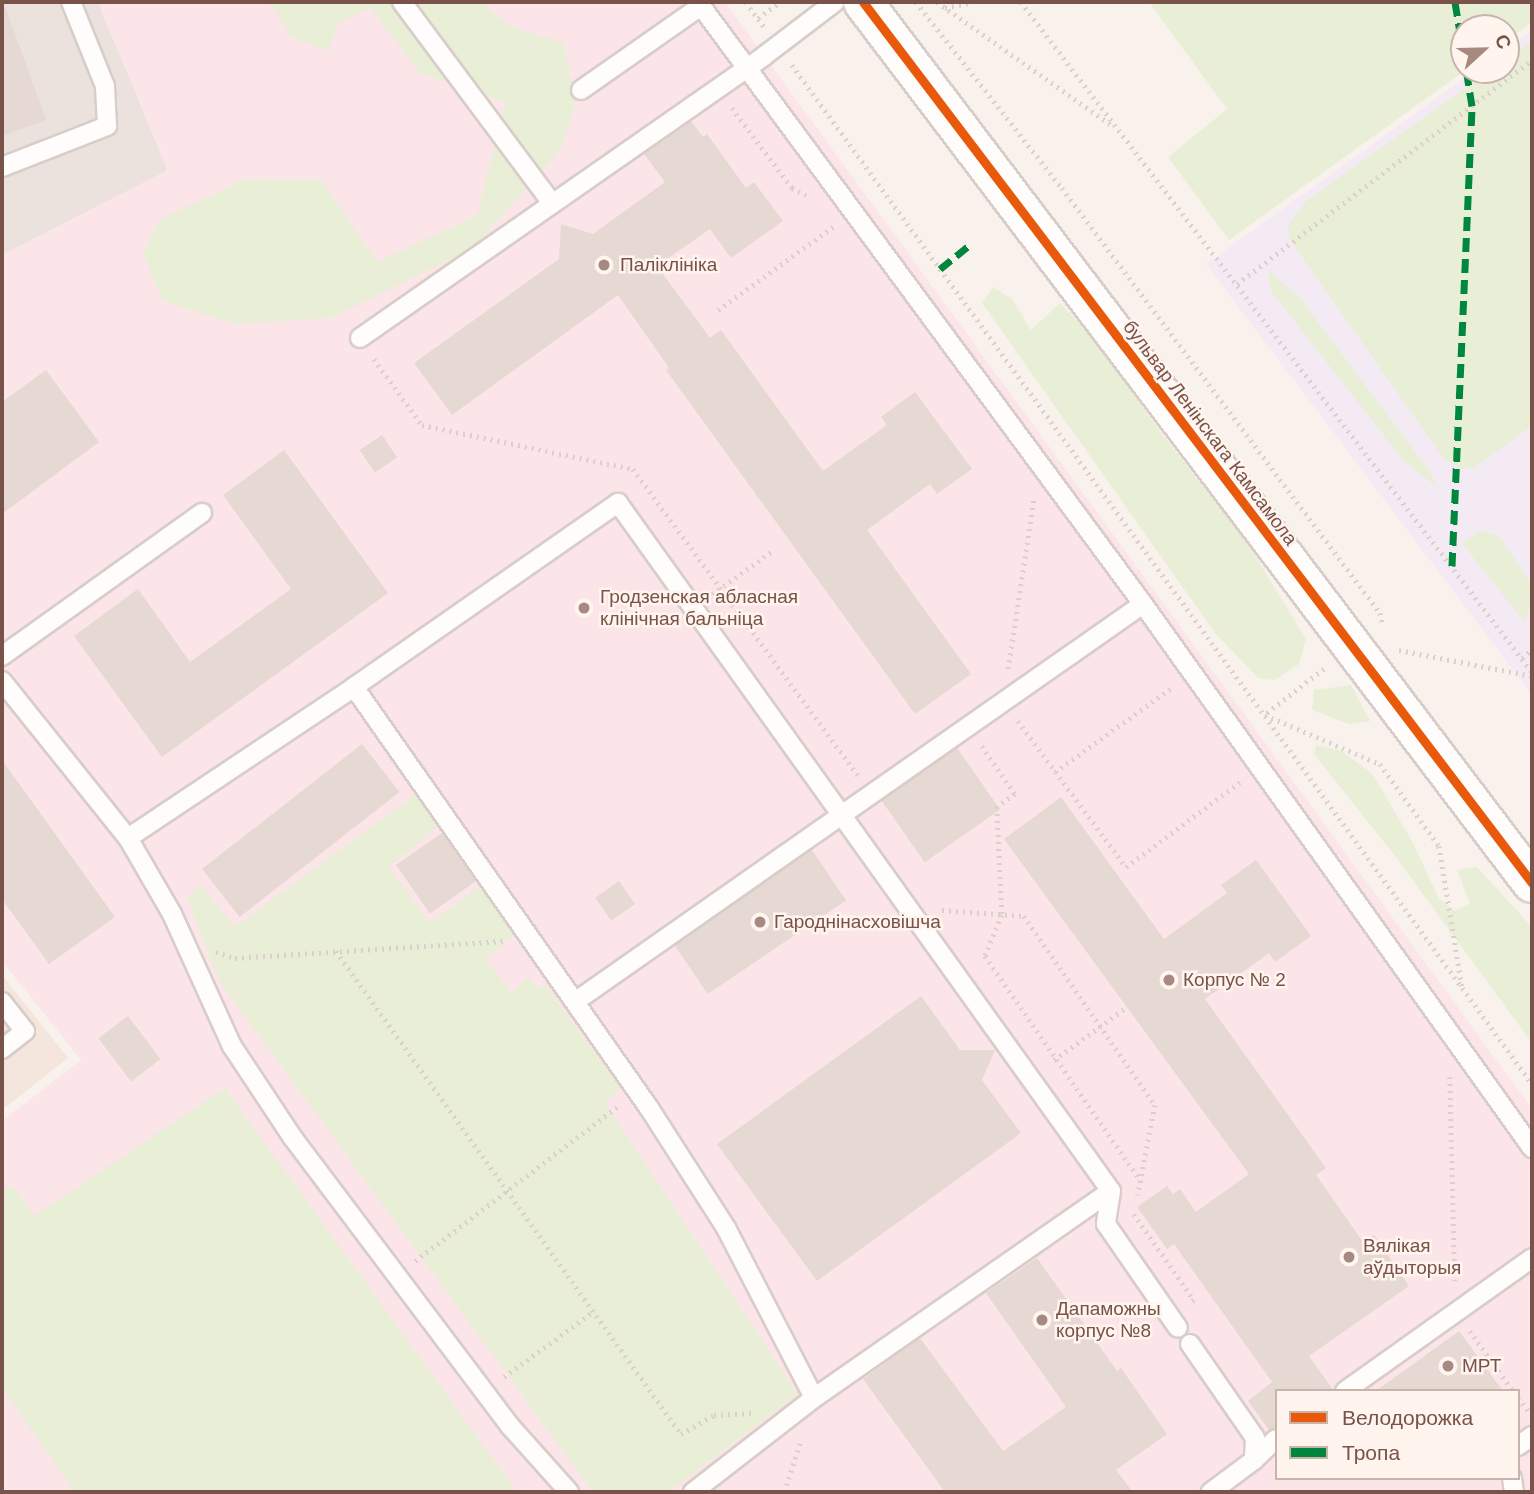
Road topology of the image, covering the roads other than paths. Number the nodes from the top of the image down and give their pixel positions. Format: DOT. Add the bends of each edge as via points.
graph roads {
  1 [pos="71,2"];
  2 [pos="402,2"];
  3 [pos="835,2"];
  4 [pos="863,2"];
  5 [pos="744,69"];
  6 [pos="581,90"];
  7 [pos="2,167"];
  8 [pos="552,203"];
  9 [pos="360,338"];
  10 [pos="202,513"];
  11 [pos="1143,604"];
  12 [pos="2,656"];
  13 [pos="2,681"];
  14 [pos="354,687"];
  15 [pos="842,812"];
  16 [pos="128,838"];
  17 [pos="1532,883"];
  18 [pos="576,1001"];
  19 [pos="2,1002"];
  20 [pos="2,1049"];
  21 [pos="1532,1148"];
  22 [pos="1111,1191"];
  23 [pos="1532,1258"];
  24 [pos="1174,1322"];
  25 [pos="1190,1344"];
  26 [pos="1348,1389"];
  27 [pos="814,1398"];
  28 [pos="1275,1440"];
  29 [pos="1254,1460"];
  30 [pos="569,1492"];
  31 [pos="693,1492"];
  32 [pos="1211,1492"];
  1 -- 7 [label="lane" via="105,86 107,126"];
  2 -- 8 [label="lane"];
  3 -- 5 [label="lane"];
  4 -- 17 [label="street, бульвар Ленінскага Камсамола"];
  5 -- 6 [label="lane" via="701,6"];
  5 -- 8 [label="lane"];
  5 -- 11 [label="lane"];
  8 -- 9 [label="lane"];
  10 -- 12 [label="lane"];
  11 -- 15 [label="lane"];
  11 -- 21 [label="lane"];
  13 -- 16 [label="lane"];
  14 -- 15 [label="lane" via="618,503"];
  14 -- 16 [label="lane"];
  14 -- 18 [label="lane"];
  15 -- 18 [label="lane"];
  15 -- 22 [label="lane"];
  16 -- 30 [label="lane" via="185,942 232,1046 293,1138 510,1426"];
  18 -- 27 [label="lane" via="726,1228"];
  19 -- 20 [label="lane" via="25,1031"];
  22 -- 24 [label="lane" via="1106,1224"];
  22 -- 27 [label="lane"];
  23 -- 26 [label="lane"];
  25 -- 29 [label="lane" via="1255,1438"];
  27 -- 31 [label="lane"];
  28 -- 29 [label="lane"];
  29 -- 32 [label="lane"];
}
